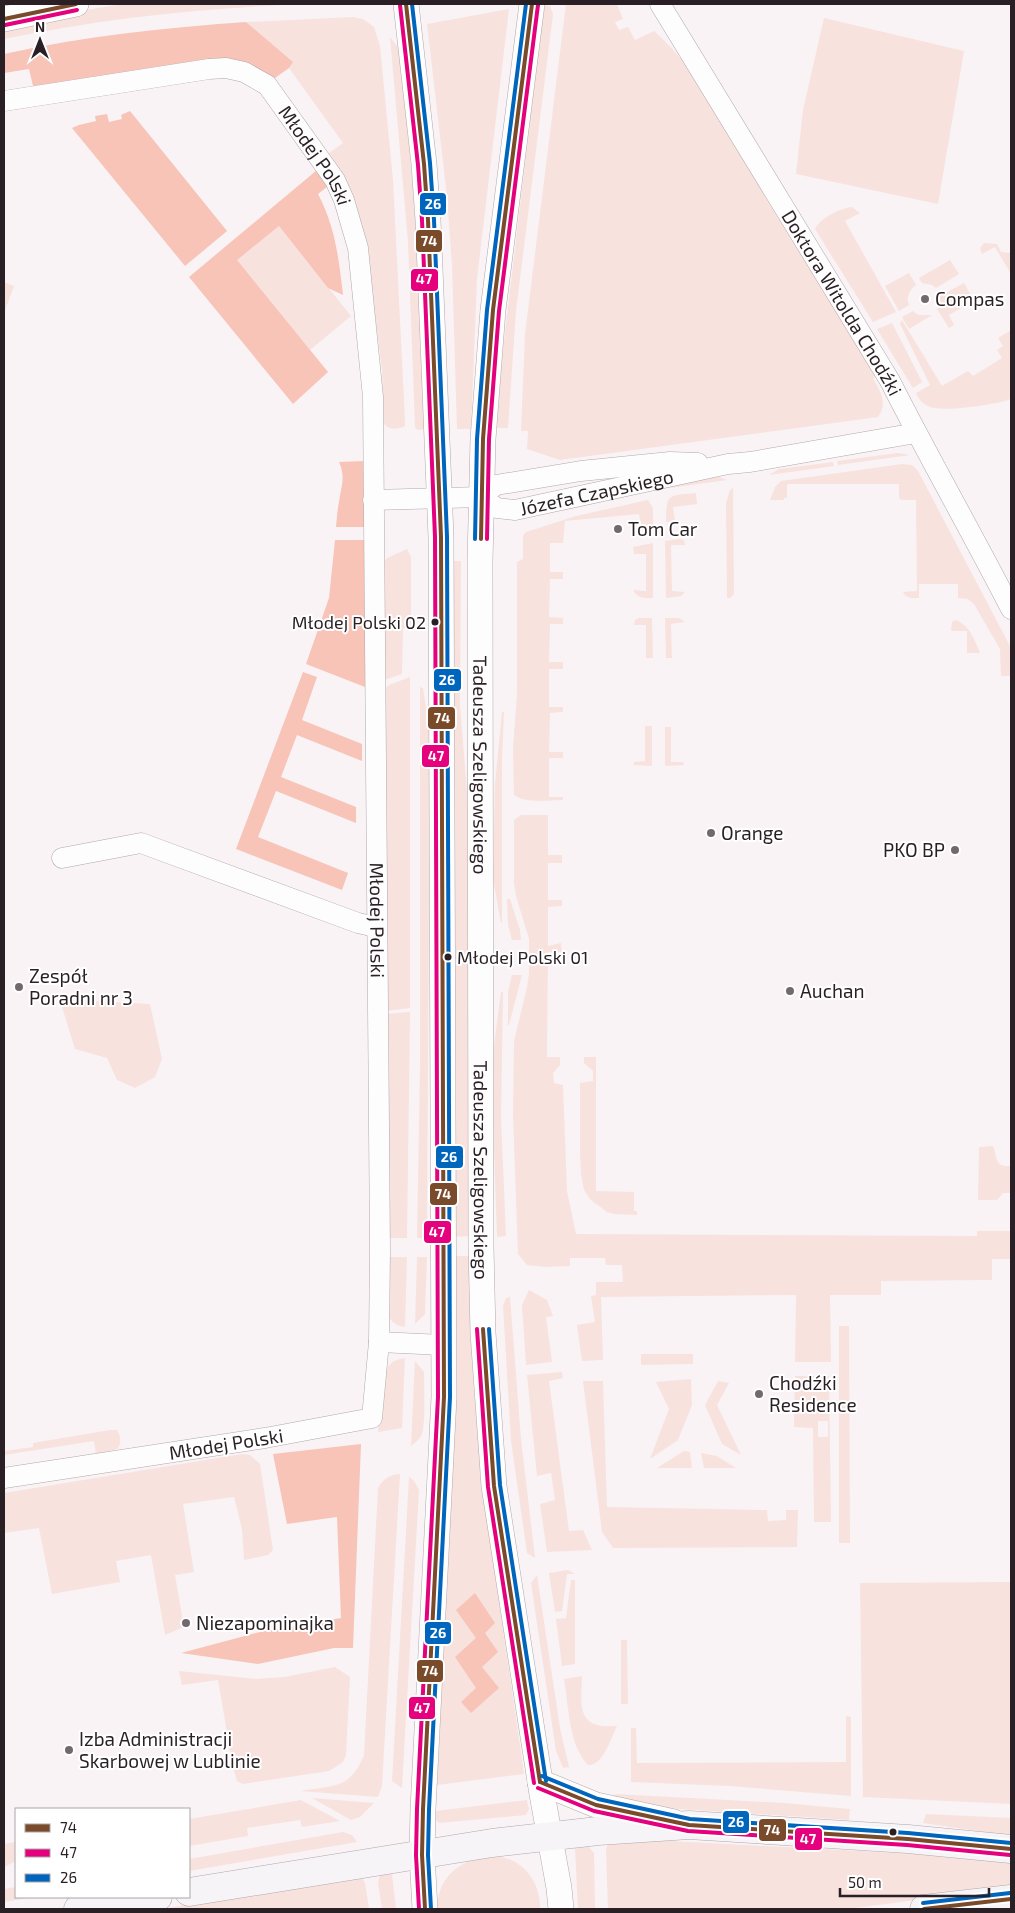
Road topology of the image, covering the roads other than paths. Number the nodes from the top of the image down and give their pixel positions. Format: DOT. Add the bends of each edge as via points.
graph roads {
  1 [pos="76,4"];
  2 [pos="406,4"];
  3 [pos="532,4"];
  4 [pos="660,4"];
  5 [pos="4,19"];
  6 [pos="4,101"];
  7 [pos="916,433"];
  8 [pos="728,464"];
  9 [pos="481,497"];
  10 [pos="440,498"];
  11 [pos="374,500"];
  12 [pos="1011,609"];
  13 [pos="62,858"];
  14 [pos="376,927"];
  15 [pos="379,1342"];
  16 [pos="443,1345"];
  17 [pos="4,1478"];
  18 [pos="540,1782"];
  19 [pos="689,1825"];
  20 [pos="550,1836"];
  21 [pos="1011,1850"];
  22 [pos="422,1855"];
  23 [pos="190,1892"];
  24 [pos="151,1898"];
  25 [pos="1011,1899"];
  26 [pos="78,1909"];
  27 [pos="425,1909"];
  28 [pos="561,1909"];
  29 [pos="924,1909"];
  1 -- 5 [label="street"];
  2 -- 10 [label="street, Tadeusza Szeligowskiego" via="428,220"];
  3 -- 9 [label="street, Tadeusza Szeligowskiego" via="493,310"];
  4 -- 7 [label="street, Doktora Witolda Chodźki" via="890,381"];
  6 -- 11 [label="street, Młodej Polski" via="209,69 244,72 267,85 335,180 354,232 373,398"];
  7 -- 8 [label="street, Józefa Czapskiego"];
  7 -- 12 [label="street, Doktora Witolda Chodźki"];
  8 -- 9 [label="street, Józefa Czapskiego" via="670,462 580,470 496,486"];
  8 -- 9 [label="street, Józefa Czapskiego" via="515,510 497,508"];
  9 -- 10 [label="street"];
  9 -- 18 [label="street, Tadeusza Szeligowskiego" via="480,1156 483,1334 494,1486"];
  10 -- 11 [label="street"];
  10 -- 16 [label="street, Tadeusza Szeligowskiego"];
  11 -- 14 [label="street, Młodej Polski"];
  13 -- 14 [label="street" via="141,843"];
  14 -- 15 [label="street, Młodej Polski"];
  15 -- 16 [label="street"];
  15 -- 17 [label="street, Młodej Polski" via="372,1418"];
  16 -- 22 [label="street, Tadeusza Szeligowskiego" via="443,1416"];
  18 -- 19 [label="street" via="596,1805"];
  18 -- 20 [label="street, Tadeusza Szeligowskiego"];
  19 -- 20 [label="main road"];
  19 -- 21 [label="main road" via="773,1829"];
  20 -- 22 [label="main road"];
  20 -- 28 [label="street, Tadeusza Szeligowskiego"];
  22 -- 23 [label="main road"];
  22 -- 27 [label="street, Tadeusza Szeligowskiego"];
  24 -- 26 [label="main road"];
  25 -- 29 [label="main road"];
}
